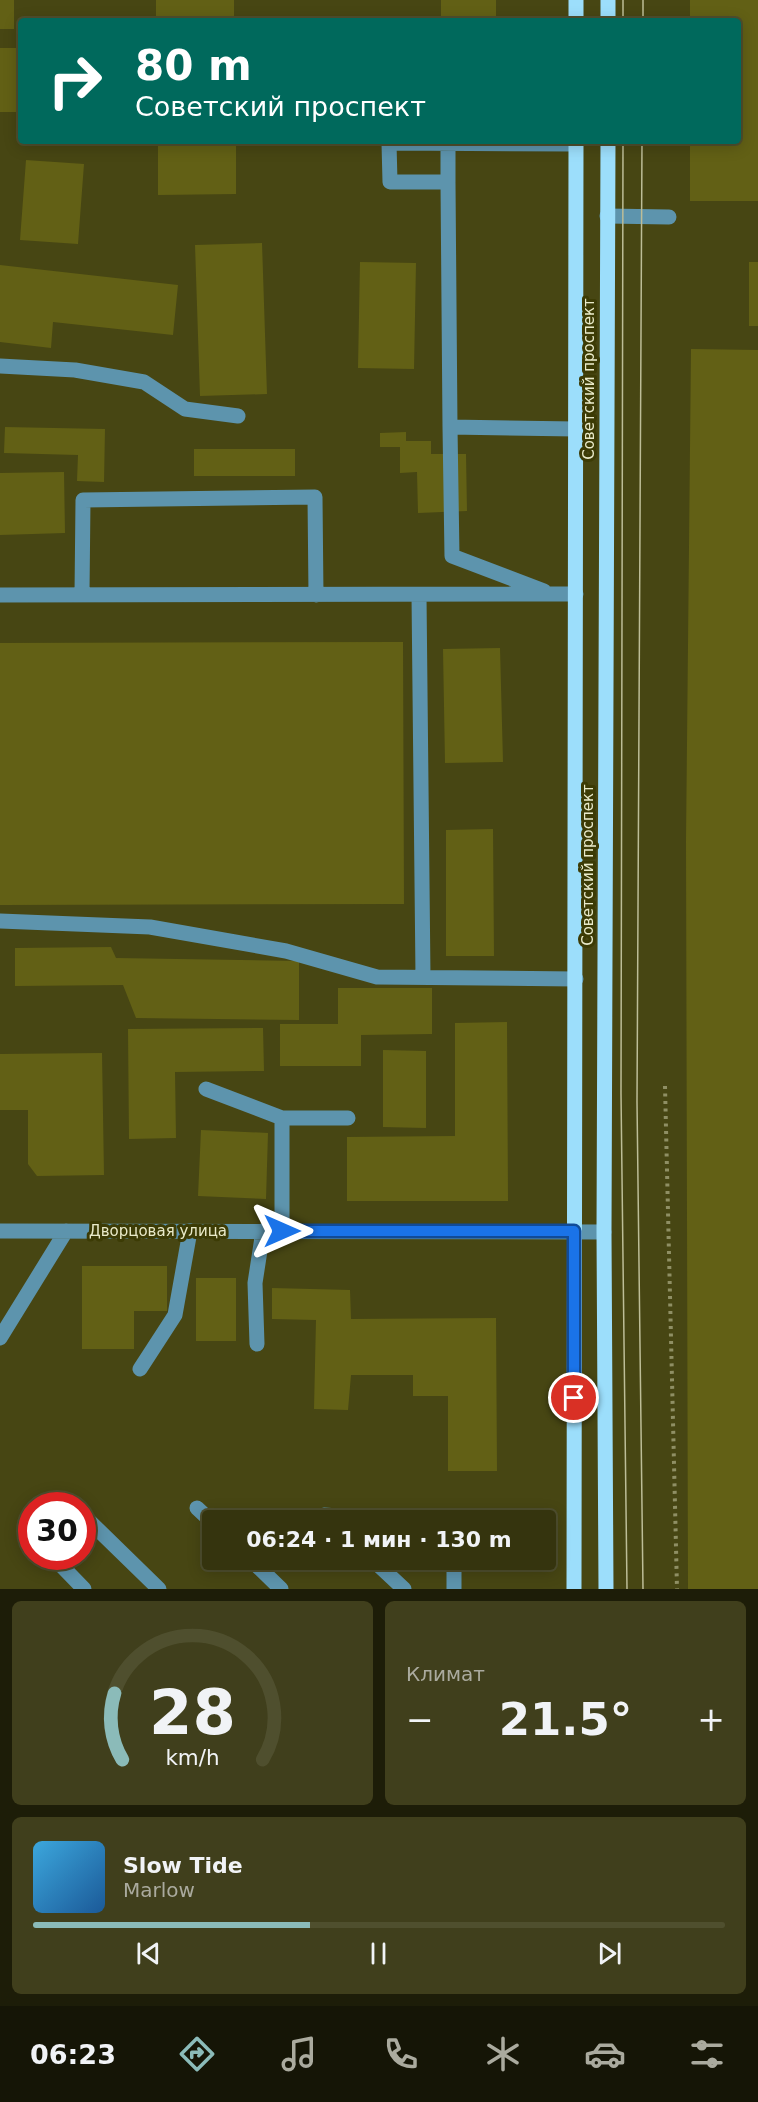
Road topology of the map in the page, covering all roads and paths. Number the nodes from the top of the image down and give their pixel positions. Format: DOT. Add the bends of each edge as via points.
graph roads {
  1 [pos="576,0"];
  2 [pos="608,0"];
  3 [pos="576,18"];
  4 [pos="608,18"];
  5 [pos="389,144"];
  6 [pos="448,144"];
  7 [pos="576,144"];
  8 [pos="608,144"];
  9 [pos="448,182"];
  10 [pos="607,216"];
  11 [pos="669,217"];
  12 [pos="0,366"];
  13 [pos="238,416"];
  14 [pos="450,427"];
  15 [pos="576,429"];
  16 [pos="82,594"];
  17 [pos="552,594"];
  18 [pos="576,594"];
  19 [pos="0,595"];
  20 [pos="316,595"];
  21 [pos="418,595"];
  22 [pos="0,921"];
  23 [pos="423,977"];
  24 [pos="576,979"];
  25 [pos="664,1086"];
  26 [pos="206,1089"];
  27 [pos="282,1118"];
  28 [pos="348,1118"];
  29 [pos="0,1231"];
  30 [pos="66,1231"];
  31 [pos="190,1231"];
  32 [pos="263,1231"];
  33 [pos="282,1231"];
  34 [pos="574,1231"];
  35 [pos="604,1232"];
  36 [pos="0,1338"];
  37 [pos="257,1344"];
  38 [pos="140,1369"];
  39 [pos="197,1508"];
  40 [pos="202,1513"];
  41 [pos="96,1528"];
  42 [pos="66,1570"];
  43 [pos="261,1570"];
  44 [pos="384,1570"];
  45 [pos="454,1570"];
  46 [pos="84,1589"];
  47 [pos="159,1589"];
  48 [pos="281,1589"];
  49 [pos="404,1589"];
  50 [pos="454,1589"];
  51 [pos="574,1589"];
  52 [pos="606,1589"];
  53 [pos="676,1589"];
  1 -- 3 [label="main road"];
  2 -- 4 [label="main road"];
  5 -- 9 [label="street" via="390,182"];
  6 -- 9 [label="street"];
  7 -- 15 [label="main road, Советский проспект"];
  8 -- 10 [label="main road, Советский проспект"];
  9 -- 14 [label="street"];
  10 -- 11 [label="street"];
  10 -- 35 [label="main road, Советский проспект"];
  12 -- 13 [label="street" via="75,370 144,382 185,409"];
  14 -- 15 [label="street"];
  14 -- 17 [label="street" via="452,556"];
  15 -- 18 [label="main road, Советский проспект"];
  16 -- 19 [label="street"];
  16 -- 20 [label="street"];
  16 -- 20 [label="street" via="83,500 315,498"];
  17 -- 18 [label="street"];
  17 -- 21 [label="street"];
  18 -- 24 [label="main road, Советский проспект"];
  20 -- 21 [label="street"];
  21 -- 23 [label="street"];
  22 -- 23 [label="street" via="150,927 286,951 377,977"];
  23 -- 24 [label="street"];
  24 -- 34 [label="main road, Советский проспект"];
  25 -- 53 [label="path"];
  26 -- 27 [label="street"];
  27 -- 28 [label="street"];
  27 -- 33 [label="street"];
  29 -- 30 [label="street, Дворцовая улица"];
  30 -- 31 [label="street, Дворцовая улица"];
  30 -- 36 [label="street"];
  31 -- 32 [label="street, Дворцовая улица"];
  31 -- 38 [label="street" via="175,1315"];
  32 -- 33 [label="street, Дворцовая улица"];
  32 -- 37 [label="street" via="255,1283"];
  33 -- 34 [label="street, Дворцовая улица"];
  34 -- 35 [label="street, Дворцовая улица"];
  34 -- 51 [label="main road, Советский проспект"];
  35 -- 52 [label="main road, Советский проспект"];
  39 -- 40 [label="street"];
  41 -- 47 [label="street"];
  42 -- 46 [label="street"];
  43 -- 48 [label="street"];
  44 -- 49 [label="street"];
  45 -- 50 [label="street"];
}
